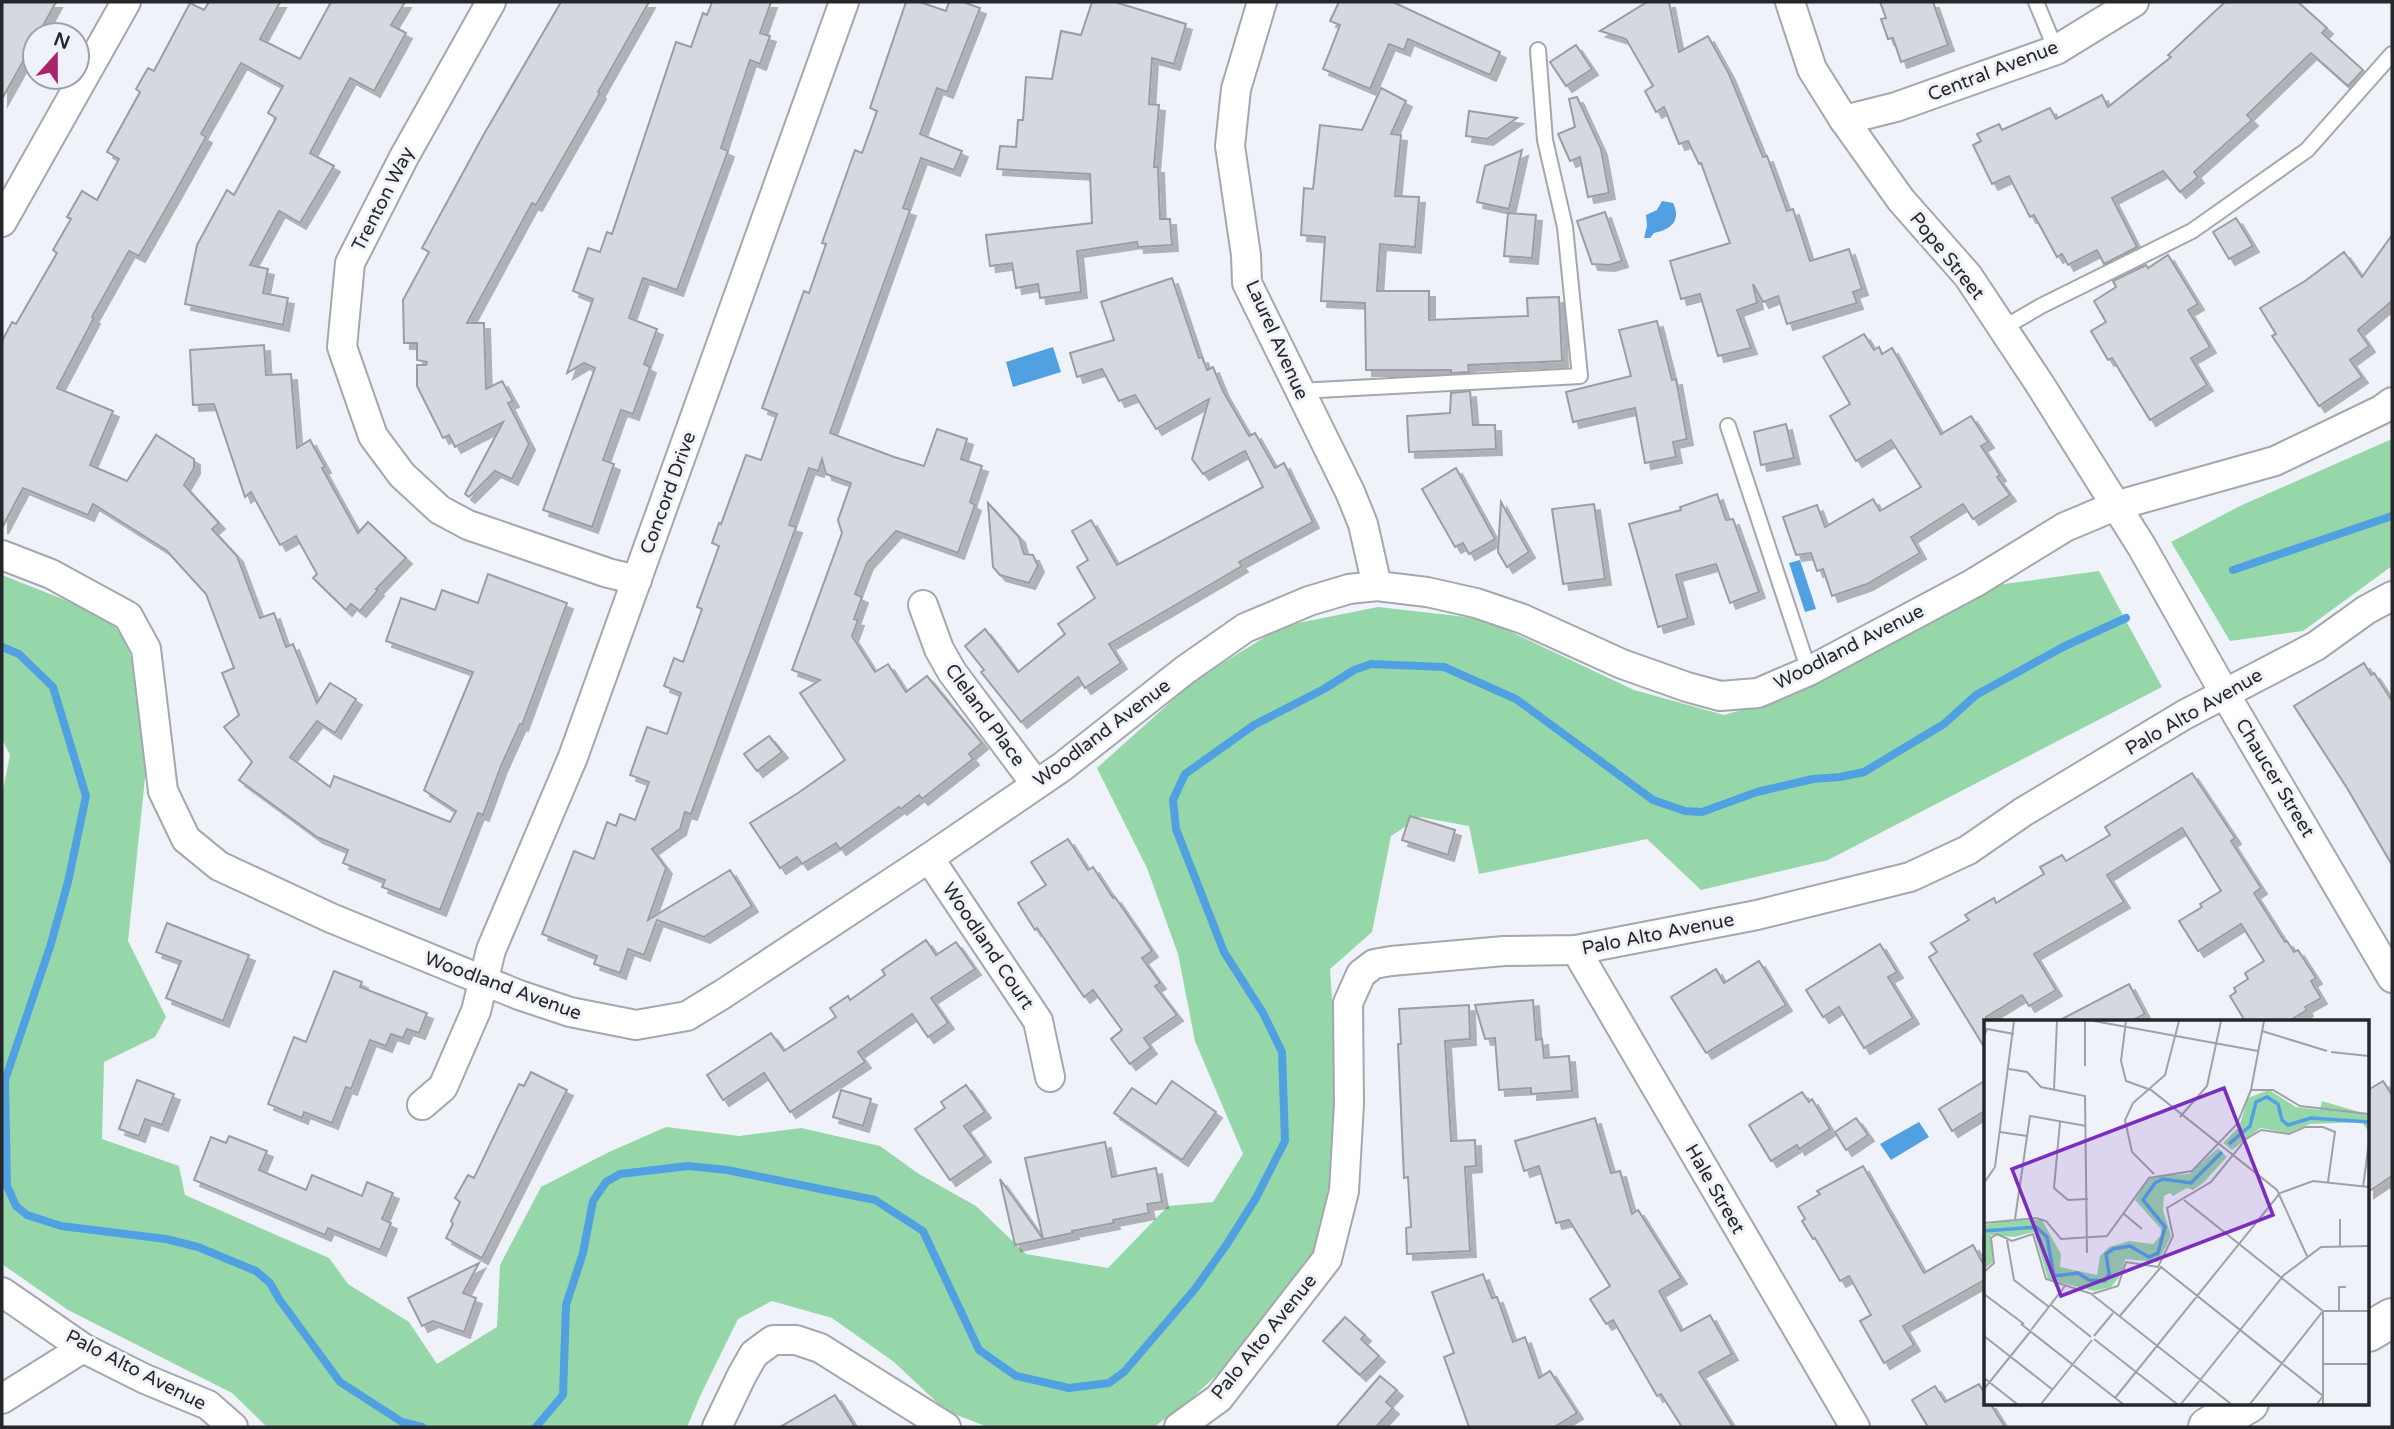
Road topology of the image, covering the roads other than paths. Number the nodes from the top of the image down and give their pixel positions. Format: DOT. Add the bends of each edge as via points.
graph roads {
  1 [pos="126,2"];
  2 [pos="491,2"];
  3 [pos="844,2"];
  4 [pos="1262,2"];
  5 [pos="1790,2"];
  6 [pos="2036,2"];
  7 [pos="2134,2"];
  8 [pos="1538,50"];
  9 [pos="2056,50"];
  10 [pos="2392,54"];
  11 [pos="1844,120"];
  12 [pos="2,222"];
  13 [pos="2003,328"];
  14 [pos="1299,391"];
  15 [pos="2392,401"];
  16 [pos="1728,426"];
  17 [pos="2115,506"];
  18 [pos="2,555"];
  19 [pos="637,580"];
  20 [pos="1377,586"];
  21 [pos="2392,596"];
  22 [pos="922,606"];
  23 [pos="1808,671"];
  24 [pos="2225,694"];
  25 [pos="1035,783"];
  26 [pos="929,858"];
  27 [pos="1576,950"];
  28 [pos="2392,978"];
  29 [pos="482,981"];
  30 [pos="1050,1077"];
  31 [pos="422,1105"];
  32 [pos="2,1292"];
  33 [pos="2392,1318"];
  34 [pos="2370,1331"];
  35 [pos="83,1348"];
  36 [pos="2,1399"];
  37 [pos="2247,1404"];
  38 [pos="233,1427"];
  39 [pos="717,1427"];
  40 [pos="946,1427"];
  41 [pos="1179,1427"];
  42 [pos="1855,1427"];
  43 [pos="2207,1427"];
  1 -- 12 [label="street"];
  2 -- 19 [label="street, Trenton Way" via="350,263 342,347 373,436 402,475 440,510 468,525"];
  3 -- 19 [label="street, Concord Drive"];
  4 -- 14 [label="street, Laurel Avenue" via="1236,89 1230,146 1247,283"];
  5 -- 11 [label="street, Pope Street" via="1812,69"];
  6 -- 9 [label="lane"];
  7 -- 9 [label="street, Central Avenue"];
  8 -- 14 [label="lane" via="1545,140 1565,227 1580,376"];
  9 -- 11 [label="street, Central Avenue" via="1896,107"];
  10 -- 13 [label="lane" via="2307,150 2192,232"];
  11 -- 13 [label="street, Pope Street" via="1901,200 1968,276"];
  13 -- 17 [label="street, Pope Street"];
  14 -- 20 [label="street, Laurel Avenue" via="1363,524"];
  15 -- 17 [label="street, Woodland Avenue" via="2275,461"];
  16 -- 23 [label="lane"];
  17 -- 23 [label="street, Woodland Avenue" via="2065,527 1974,583"];
  17 -- 24 [label="street, Chaucer Street"];
  18 -- 29 [label="street, Woodland Avenue" via="51,573 128,615 146,649 163,791 186,839 219,866"];
  19 -- 29 [label="street, Concord Drive" via="570,765"];
  20 -- 23 [label="street, Woodland Avenue" via="1476,603 1622,664 1720,696 1758,693"];
  20 -- 25 [label="street, Woodland Avenue" via="1309,601 1245,628"];
  21 -- 24 [label="street, Palo Alto Avenue" via="2316,646"];
  22 -- 25 [label="street, Cleland Place" via="952,672"];
  24 -- 27 [label="street, Palo Alto Avenue" via="2023,812 1968,850 1910,877 1757,915"];
  24 -- 28 [label="street, Chaucer Street"];
  25 -- 26 [label="street, Woodland Avenue"];
  26 -- 29 [label="street, Woodland Avenue" via="687,1016 636,1025 570,1012"];
  26 -- 30 [label="street, Woodland Court" via="1038,1021"];
  27 -- 41 [label="street, Palo Alto Avenue" via="1391,961 1374,964 1361,974 1348,1003 1344,1191 1326,1259 1219,1398"];
  27 -- 42 [label="street, Hale Street"];
  29 -- 31 [label="street, Concord Drive" via="476,1011 443,1087"];
  32 -- 35 [label="street, Palo Alto Avenue"];
  33 -- 34 [label="main road"];
  35 -- 36 [label="street"];
  35 -- 38 [label="street, Palo Alto Avenue" via="208,1405"];
  37 -- 43 [label="main road"];
  39 -- 40 [label="street" via="754,1354 773,1340 796,1340 820,1348"];
}
